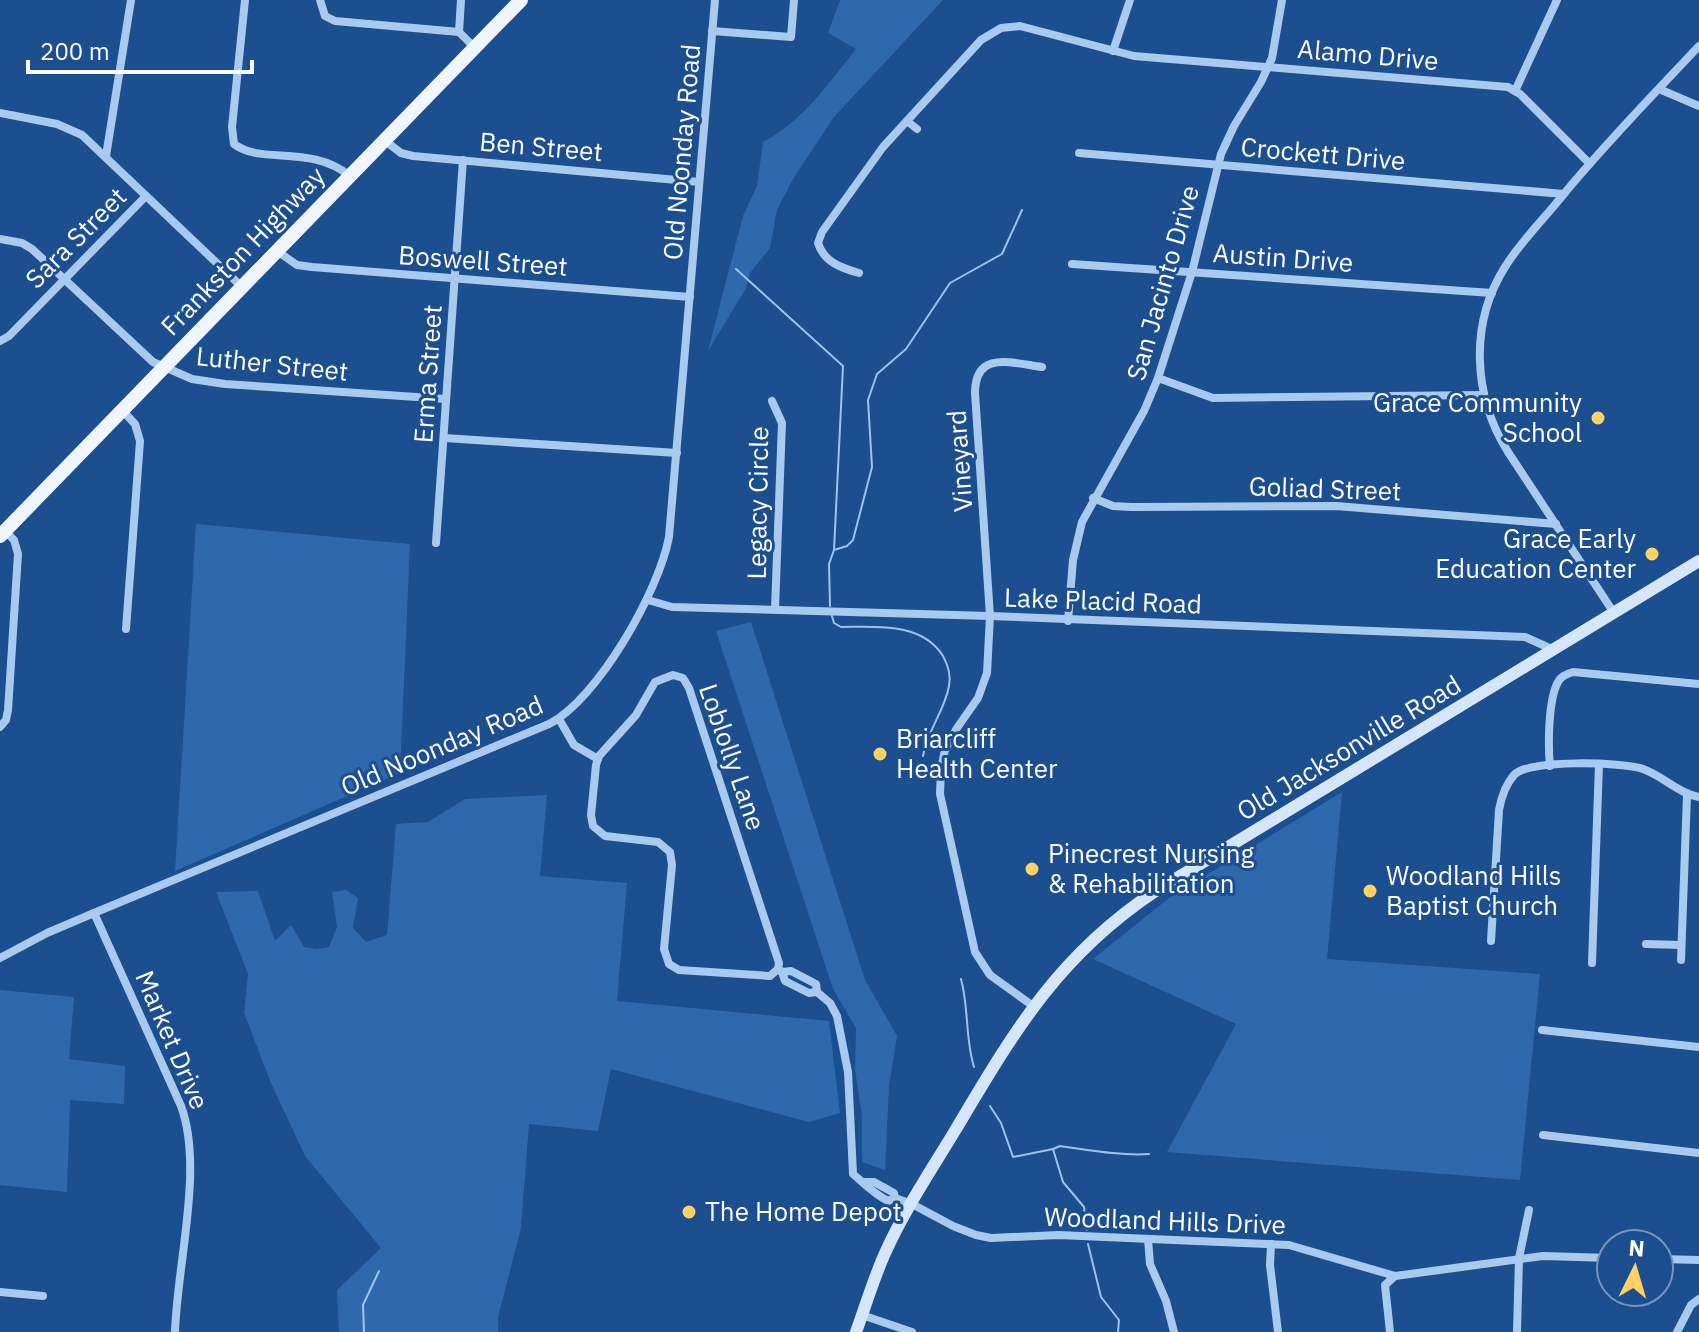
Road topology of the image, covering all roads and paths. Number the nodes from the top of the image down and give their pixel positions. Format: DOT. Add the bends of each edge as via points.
graph roads {
  1 [pos="131,0"];
  2 [pos="245,0"];
  3 [pos="320,0"];
  4 [pos="461,0"];
  5 [pos="521,0"];
  6 [pos="715,0"];
  7 [pos="794,0"];
  8 [pos="1130,0"];
  9 [pos="1282,0"];
  10 [pos="1557,0"];
  11 [pos="712,31"];
  12 [pos="459,32"];
  13 [pos="1699,46"];
  14 [pos="475,48"];
  15 [pos="1113,51"];
  16 [pos="1268,67"];
  17 [pos="1659,89"];
  18 [pos="1515,91"];
  19 [pos="1699,106"];
  20 [pos="0,113"];
  21 [pos="907,121"];
  22 [pos="917,129"];
  23 [pos="384,140"];
  24 [pos="1079,153"];
  25 [pos="106,156"];
  26 [pos="463,160"];
  27 [pos="1589,163"];
  28 [pos="1218,165"];
  29 [pos="350,176"];
  30 [pos="699,182"];
  31 [pos="1564,194"];
  32 [pos="146,196"];
  33 [pos="0,239"];
  34 [pos="277,251"];
  35 [pos="1072,264"];
  36 [pos="1192,272"];
  37 [pos="859,273"];
  38 [pos="64,278"];
  39 [pos="455,279"];
  40 [pos="242,287"];
  41 [pos="1492,293"];
  42 [pos="690,297"];
  43 [pos="0,341"];
  44 [pos="1042,367"];
  45 [pos="163,368"];
  46 [pos="1158,378"];
  47 [pos="1484,395"];
  48 [pos="446,399"];
  49 [pos="772,401"];
  50 [pos="122,410"];
  51 [pos="444,438"];
  52 [pos="677,453"];
  53 [pos="1093,498"];
  54 [pos="1556,524"];
  55 [pos="3,534"];
  56 [pos="436,543"];
  57 [pos="1698,563"];
  58 [pos="648,600"];
  59 [pos="775,609"];
  60 [pos="1614,613"];
  61 [pos="990,616"];
  62 [pos="1068,621"];
  63 [pos="126,629"];
  64 [pos="1555,650"];
  65 [pos="1699,684"];
  66 [pos="559,719"];
  67 [pos="0,727"];
  68 [pos="598,759"];
  69 [pos="1599,764"];
  70 [pos="1550,766"];
  71 [pos="1687,795"];
  72 [pos="1699,797"];
  73 [pos="94,913"];
  74 [pos="1491,941"];
  75 [pos="1646,944"];
  76 [pos="1681,945"];
  77 [pos="0,958"];
  78 [pos="1681,960"];
  79 [pos="1592,963"];
  80 [pos="780,971"];
  81 [pos="1033,1006"];
  82 [pos="1542,1030"];
  83 [pos="1699,1047"];
  84 [pos="1543,1135"];
  85 [pos="1699,1153"];
  86 [pos="912,1204"];
  87 [pos="1529,1210"];
  88 [pos="1148,1239"];
  89 [pos="1271,1244"];
  90 [pos="1519,1258"];
  91 [pos="1595,1258"];
  92 [pos="1675,1259"];
  93 [pos="1699,1260"];
  94 [pos="1395,1276"];
  95 [pos="0,1292"];
  96 [pos="43,1296"];
  97 [pos="1699,1299"];
  98 [pos="862,1315"];
  99 [pos="175,1332"];
  100 [pos="856,1332"];
  101 [pos="912,1332"];
  102 [pos="1174,1332"];
  103 [pos="1278,1332"];
  104 [pos="1390,1332"];
  105 [pos="1517,1332"];
  106 [pos="1677,1332"];
  1 -- 25 [label="street"];
  2 -- 29 [label="street" via="234,144 320,159"];
  3 -- 12 [label="street" via="325,16 335,21"];
  4 -- 12 [label="street"];
  5 -- 14 [label="main road, Frankston Highway"];
  6 -- 11 [label="street, Old Noonday Road"];
  7 -- 11 [label="street" via="791,37"];
  8 -- 15 [label="street"];
  9 -- 16 [label="street, San Jacinto Drive"];
  10 -- 18 [label="street"];
  11 -- 30 [label="street, Old Noonday Road"];
  12 -- 14 [label="street"];
  13 -- 17 [label="street"];
  14 -- 23 [label="main road, Frankston Highway"];
  15 -- 16 [label="street, Alamo Drive"];
  15 -- 21 [label="street, Alamo Drive" via="1031,28 1001,28 981,40"];
  16 -- 18 [label="street, Alamo Drive"];
  16 -- 28 [label="street, San Jacinto Drive"];
  17 -- 19 [label="street"];
  17 -- 27 [label="street"];
  18 -- 27 [label="street"];
  20 -- 25 [label="street" via="72,129"];
  21 -- 22 [label="street"];
  21 -- 37 [label="street, Alamo Drive" via="818,240 826,257"];
  23 -- 26 [label="street, Ben Street" via="407,155"];
  23 -- 29 [label="main road, Frankston Highway"];
  24 -- 28 [label="street, Crockett Drive"];
  25 -- 32 [label="street"];
  26 -- 30 [label="street, Ben Street"];
  26 -- 39 [label="street, Erma Street"];
  27 -- 31 [label="street"];
  28 -- 31 [label="street, Crockett Drive"];
  28 -- 36 [label="street, San Jacinto Drive"];
  29 -- 34 [label="main road, Frankston Highway"];
  30 -- 42 [label="street, Old Noonday Road"];
  31 -- 41 [label="street" via="1510,259"];
  32 -- 38 [label="street, Sara Street"];
  32 -- 40 [label="street"];
  33 -- 38 [label="street, Luther Street" via="32,249"];
  34 -- 39 [label="street, Boswell Street" via="302,266"];
  34 -- 40 [label="main road, Frankston Highway"];
  35 -- 36 [label="street, Austin Drive"];
  36 -- 41 [label="street, Austin Drive"];
  36 -- 46 [label="street, San Jacinto Drive"];
  38 -- 43 [label="street, Sara Street"];
  38 -- 45 [label="street, Luther Street"];
  39 -- 42 [label="street, Boswell Street"];
  39 -- 48 [label="street, Erma Street"];
  40 -- 45 [label="main road, Frankston Highway"];
  41 -- 47 [label="street" via="1480,342"];
  42 -- 52 [label="street, Old Noonday Road"];
  44 -- 61 [label="street, Vineyard" via="991,363 977,374"];
  45 -- 48 [label="street, Luther Street" via="212,383"];
  45 -- 50 [label="main road, Frankston Highway"];
  46 -- 47 [label="street" via="1213,398"];
  46 -- 53 [label="street, San Jacinto Drive" via="1122,453"];
  47 -- 54 [label="street" via="1497,434"];
  48 -- 51 [label="street, Erma Street"];
  49 -- 59 [label="street, Legacy Circle" via="782,423"];
  50 -- 55 [label="main road, Frankston Highway"];
  50 -- 63 [label="street" via="135,424 140,441"];
  51 -- 52 [label="street"];
  51 -- 56 [label="street, Erma Street"];
  52 -- 58 [label="street, Old Noonday Road" via="667,549"];
  53 -- 54 [label="street, Goliad Street" via="1113,506 1336,506"];
  53 -- 62 [label="street, San Jacinto Drive" via="1075,549"];
  54 -- 60 [label="street"];
  55 -- 67 [label="street" via="16,544 18,562 8,710"];
  57 -- 60 [label="main road, Old Jacksonville Road"];
  58 -- 59 [label="street, Lake Placid Road" via="672,607"];
  58 -- 66 [label="street, Old Noonday Road" via="589,691"];
  59 -- 61 [label="street, Lake Placid Road"];
  60 -- 64 [label="main road, Old Jacksonville Road"];
  61 -- 62 [label="street, Lake Placid Road"];
  61 -- 81 [label="street" via="986,680 945,750 940,794 975,952 990,975"];
  62 -- 64 [label="street, Lake Placid Road" via="1525,637"];
  64 -- 81 [label="main road, Old Jacksonville Road" via="1143,899 1079,953"];
  65 -- 70 [label="street" via="1564,675 1554,695"];
  66 -- 68 [label="street" via="574,745"];
  66 -- 73 [label="street, Old Noonday Road"];
  68 -- 80 [label="street" via="593,826 605,836 658,842 670,852 664,949 669,964 679,970 764,977"];
  68 -- 80 [label="street, Loblolly Lane" via="636,715 655,682 673,675 687,682"];
  69 -- 70 [label="street"];
  69 -- 71 [label="street" via="1643,769"];
  69 -- 79 [label="street"];
  70 -- 74 [label="street" via="1514,775 1501,799"];
  71 -- 72 [label="street"];
  71 -- 76 [label="street"];
  73 -- 77 [label="street, Old Noonday Road"];
  73 -- 99 [label="street, Market Drive" via="189,1131"];
  75 -- 76 [label="street"];
  76 -- 78 [label="street"];
  80 -- 86 [label="street" via="785,981 817,992 837,1016 848,1072 851,1170 868,1190 888,1201"];
  81 -- 86 [label="main road, Old Jacksonville Road"];
  82 -- 83 [label="street"];
  84 -- 85 [label="street"];
  86 -- 88 [label="street, Woodland Hills Drive" via="991,1238"];
  86 -- 98 [label="main road, Old Jacksonville Road" via="885,1254"];
  87 -- 90 [label="street"];
  88 -- 89 [label="street, Woodland Hills Drive"];
  88 -- 102 [label="street" via="1150,1264"];
  89 -- 94 [label="street, Woodland Hills Drive" via="1316,1251"];
  89 -- 103 [label="street"];
  90 -- 91 [label="street, Woodland Hills Drive"];
  90 -- 94 [label="street, Woodland Hills Drive"];
  90 -- 105 [label="street"];
  92 -- 93 [label="street"];
  94 -- 104 [label="street" via="1385,1285"];
  95 -- 96 [label="street"];
  97 -- 106 [label="street"];
  98 -- 100 [label="main road, Old Jacksonville Road"];
  98 -- 101 [label="street"];
}
